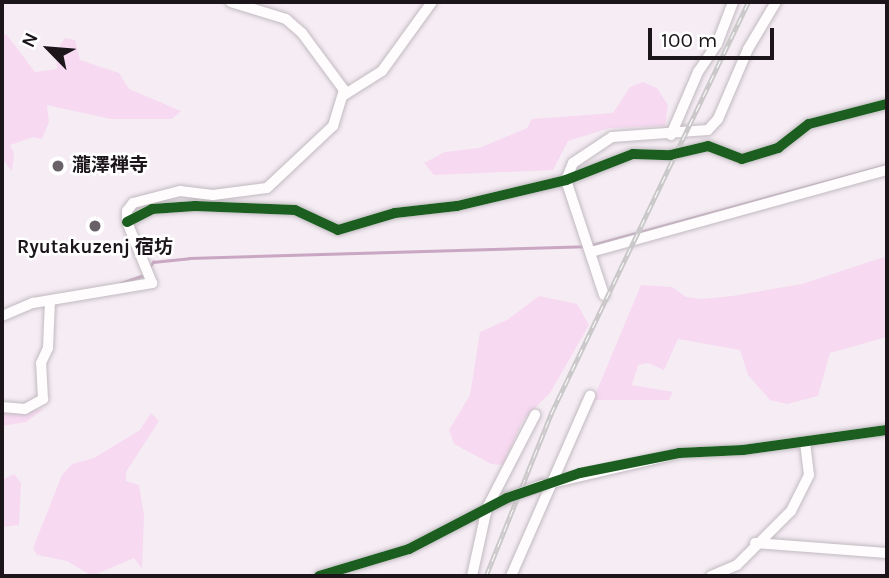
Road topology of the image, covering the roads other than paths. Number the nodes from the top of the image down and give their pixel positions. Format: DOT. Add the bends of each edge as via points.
graph roads {
  1 [pos="231,2"];
  2 [pos="432,2"];
  3 [pos="733,2"];
  4 [pos="776,2"];
  5 [pos="344,95"];
  6 [pos="887,104"];
  7 [pos="671,135"];
  8 [pos="887,170"];
  9 [pos="566,180"];
  10 [pos="127,222"];
  11 [pos="591,252"];
  12 [pos="604,295"];
  13 [pos="50,302"];
  14 [pos="2,316"];
  15 [pos="590,396"];
  16 [pos="2,407"];
  17 [pos="535,415"];
  18 [pos="887,430"];
  19 [pos="805,442"];
  20 [pos="554,481"];
  21 [pos="486,508"];
  22 [pos="755,543"];
  23 [pos="887,553"];
  24 [pos="319,576"];
  25 [pos="472,576"];
  26 [pos="511,576"];
  27 [pos="711,576"];
  1 -- 5 [label="street" via="294,25 342,85"];
  2 -- 5 [label="street" via="382,71"];
  3 -- 7 [label="street"];
  4 -- 7 [label="street" via="748,49 718,119 700,134"];
  5 -- 10 [label="street" via="333,126 267,188 213,195 163,193 134,203 127,211"];
  6 -- 9 [label="street" via="809,124 778,148 742,159 708,146 670,155 633,155"];
  7 -- 9 [label="street" via="612,137 581,155"];
  8 -- 11 [label="street"];
  9 -- 10 [label="street" via="457,206 395,213 338,230 295,210 195,206 152,209"];
  9 -- 11 [label="street"];
  10 -- 13 [label="street" via="152,283"];
  11 -- 12 [label="street"];
  13 -- 14 [label="street"];
  13 -- 16 [label="street" via="48,348 41,363 43,400 26,409"];
  15 -- 20 [label="street"];
  17 -- 21 [label="street"];
  18 -- 19 [label="street"];
  19 -- 20 [label="street" via="679,453"];
  19 -- 22 [label="street" via="809,475 790,511"];
  20 -- 21 [label="street, bridge"];
  20 -- 26 [label="street"];
  21 -- 24 [label="street" via="409,549"];
  21 -- 25 [label="street"];
  22 -- 23 [label="street"];
  22 -- 27 [label="street" via="737,565"];
}
